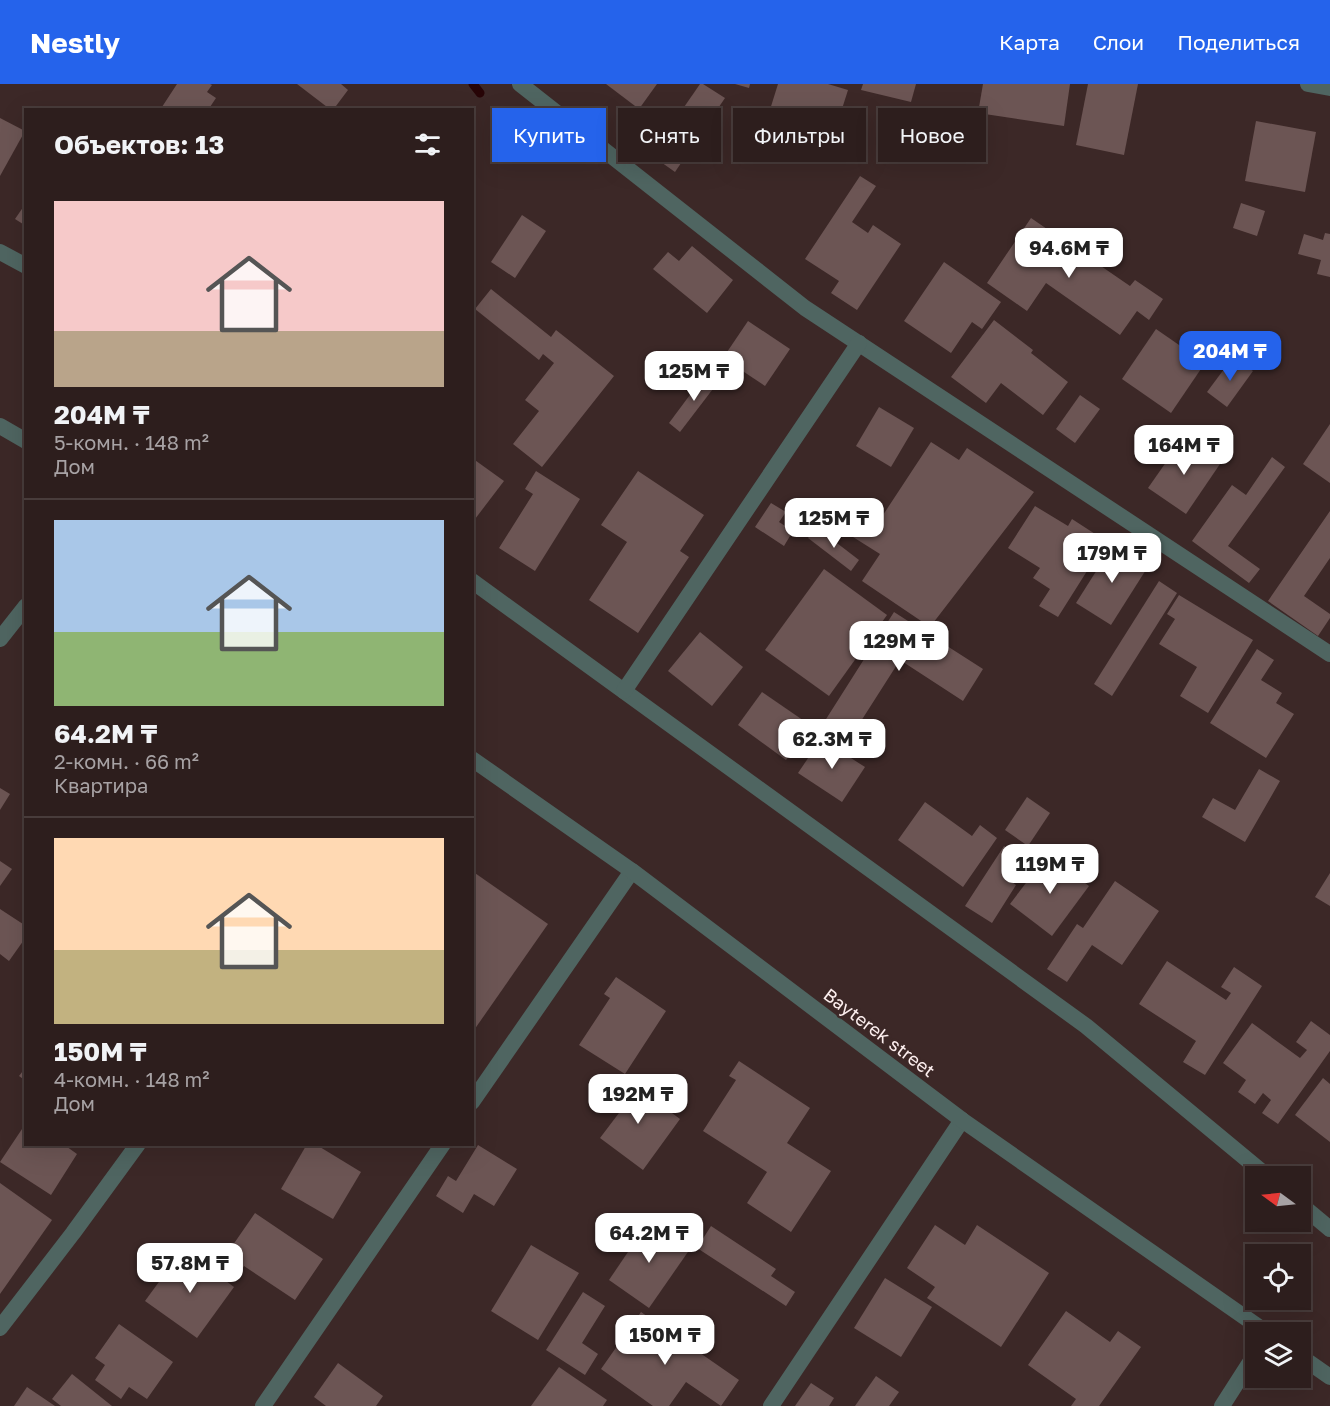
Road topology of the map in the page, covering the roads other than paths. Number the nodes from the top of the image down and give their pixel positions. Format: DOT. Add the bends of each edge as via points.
graph roads {
  1 [pos="520,84"];
  2 [pos="1308,84"];
  3 [pos="1330,88"];
  4 [pos="0,252"];
  5 [pos="24,265"];
  6 [pos="859,343"];
  7 [pos="0,426"];
  8 [pos="24,440"];
  9 [pos="474,582"];
  10 [pos="24,609"];
  11 [pos="0,639"];
  12 [pos="1330,654"];
  13 [pos="624,691"];
  14 [pos="474,760"];
  15 [pos="632,871"];
  16 [pos="474,1099"];
  17 [pos="962,1120"];
  18 [pos="137,1146"];
  19 [pos="442,1146"];
  20 [pos="1255,1166"];
  21 [pos="1311,1213"];
  22 [pos="1330,1229"];
  23 [pos="1252,1322"];
  24 [pos="0,1328"];
  25 [pos="1311,1364"];
  26 [pos="1245,1370"];
  27 [pos="1330,1377"];
  28 [pos="263,1406"];
  29 [pos="771,1406"];
  30 [pos="1222,1406"];
  1 -- 6 [label="street" via="805,308"];
  2 -- 3 [label="street"];
  4 -- 5 [label="street"];
  6 -- 12 [label="street"];
  6 -- 13 [label="street"];
  7 -- 8 [label="street"];
  9 -- 13 [label="street"];
  10 -- 11 [label="street"];
  13 -- 20 [label="street" via="1086,1026"];
  14 -- 15 [label="street, Bayterek street"];
  15 -- 16 [label="street"];
  15 -- 17 [label="street, Bayterek street"];
  17 -- 23 [label="street, Bayterek street"];
  17 -- 29 [label="street"];
  18 -- 24 [label="street"];
  19 -- 28 [label="street"];
  21 -- 22 [label="street"];
  25 -- 27 [label="street"];
  26 -- 30 [label="street"];
}
